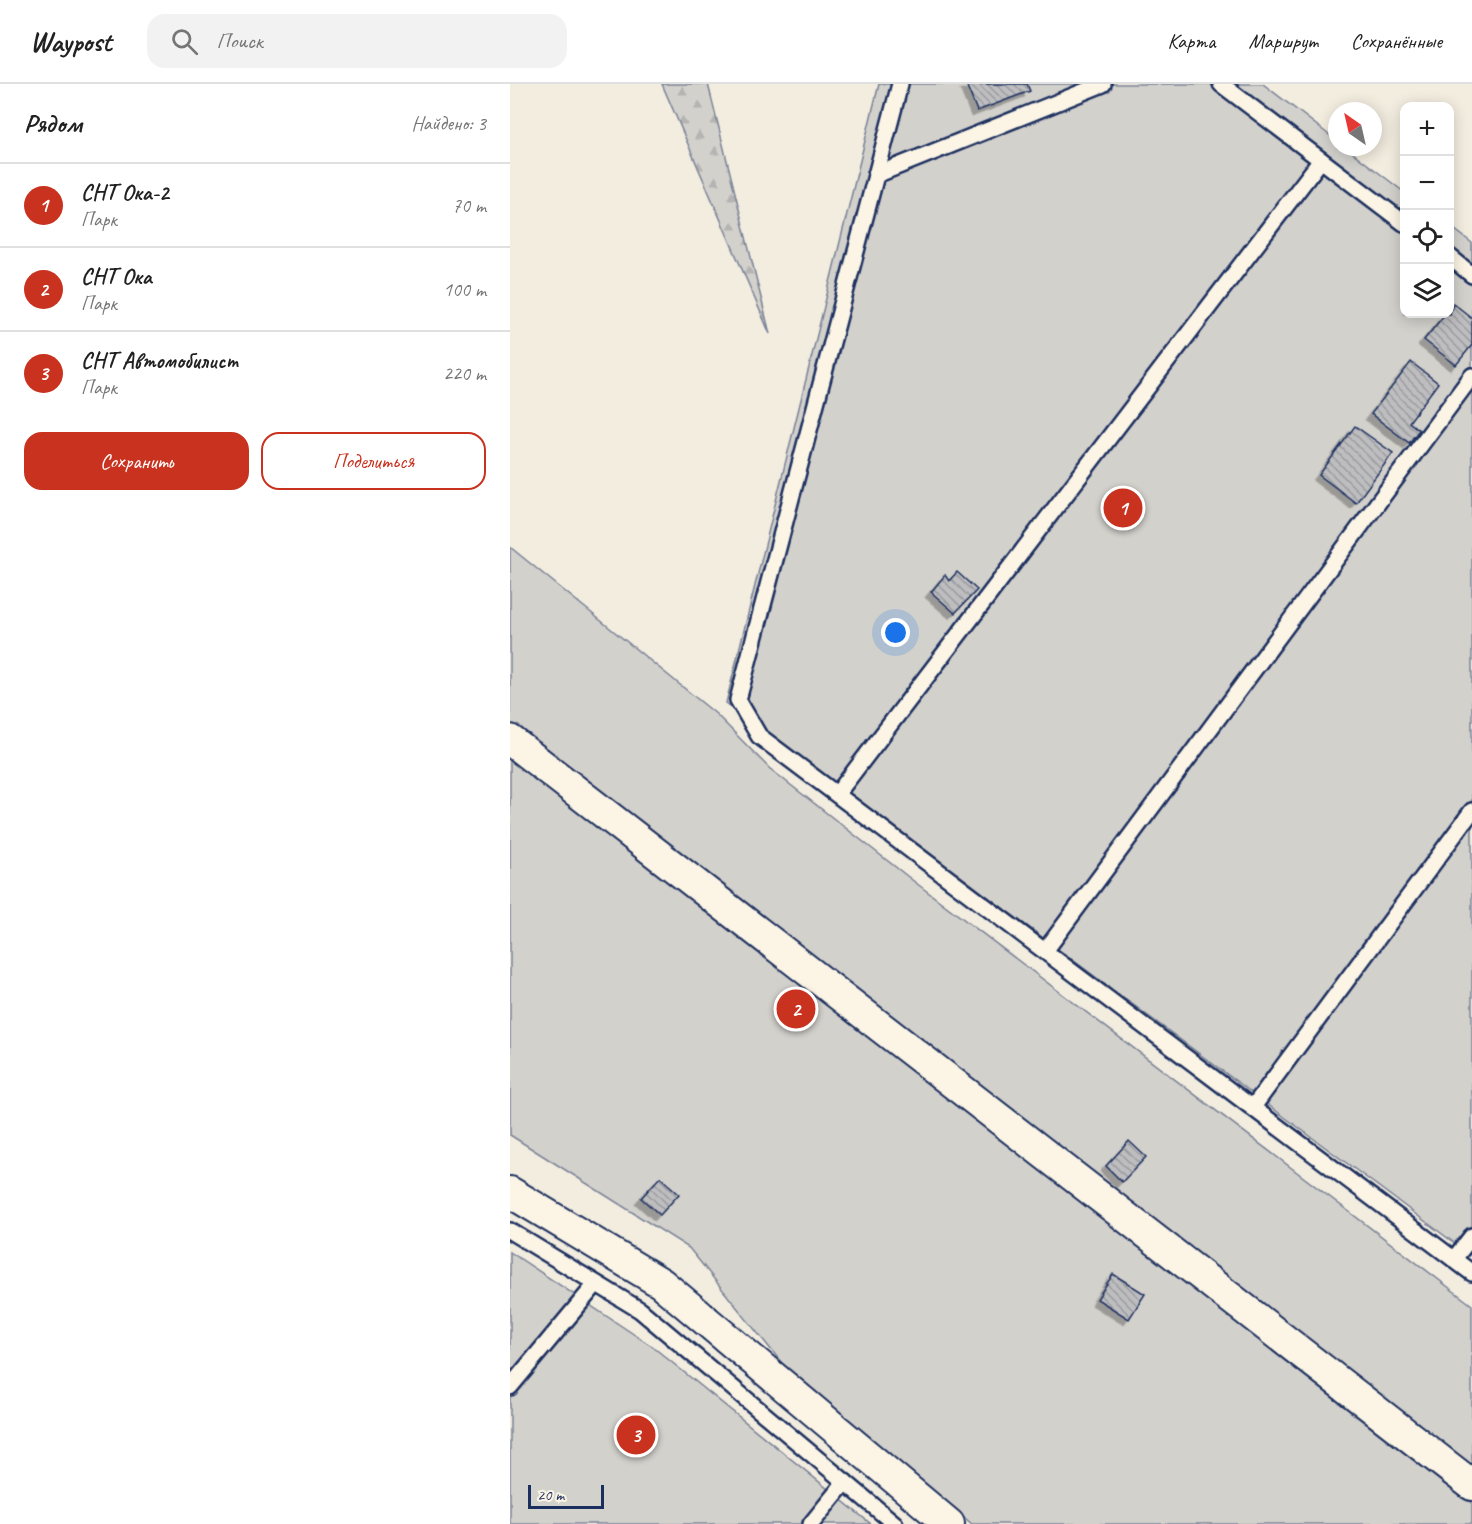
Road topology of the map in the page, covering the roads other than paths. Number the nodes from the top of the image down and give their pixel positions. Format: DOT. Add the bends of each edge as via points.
graph roads {
  1 [pos="900,84"];
  2 [pos="1103,84"];
  3 [pos="1221,84"];
  4 [pos="1321,160"];
  5 [pos="876,175"];
  6 [pos="1400,220"];
  7 [pos="1454,261"];
  8 [pos="1472,274"];
  9 [pos="1472,376"];
  10 [pos="511,742"];
  11 [pos="837,794"];
  12 [pos="1472,812"];
  13 [pos="1046,951"];
  14 [pos="1253,1107"];
  15 [pos="510,1192"];
  16 [pos="510,1231"];
  17 [pos="1472,1236"];
  18 [pos="1454,1259"];
  19 [pos="1472,1273"];
  20 [pos="596,1284"];
  21 [pos="510,1387"];
  22 [pos="845,1482"];
  23 [pos="1472,1485"];
  24 [pos="811,1524"];
  25 [pos="895,1524"];
  26 [pos="949,1524"];
  1 -- 5 [label="lane"];
  2 -- 5 [label="lane"];
  3 -- 4 [label="lane"];
  4 -- 6 [label="lane"];
  4 -- 11 [label="lane"];
  5 -- 11 [label="lane" via="738,700 759,736"];
  7 -- 8 [label="lane"];
  9 -- 13 [label="lane"];
  10 -- 23 [label="street"];
  11 -- 13 [label="lane"];
  12 -- 14 [label="lane"];
  13 -- 14 [label="lane"];
  14 -- 18 [label="lane"];
  15 -- 26 [label="street" via="662,1283"];
  16 -- 20 [label="lane"];
  17 -- 18 [label="lane"];
  18 -- 19 [label="lane"];
  20 -- 21 [label="lane"];
  20 -- 22 [label="lane" via="640,1310"];
  22 -- 24 [label="lane"];
  22 -- 25 [label="lane"];
}
